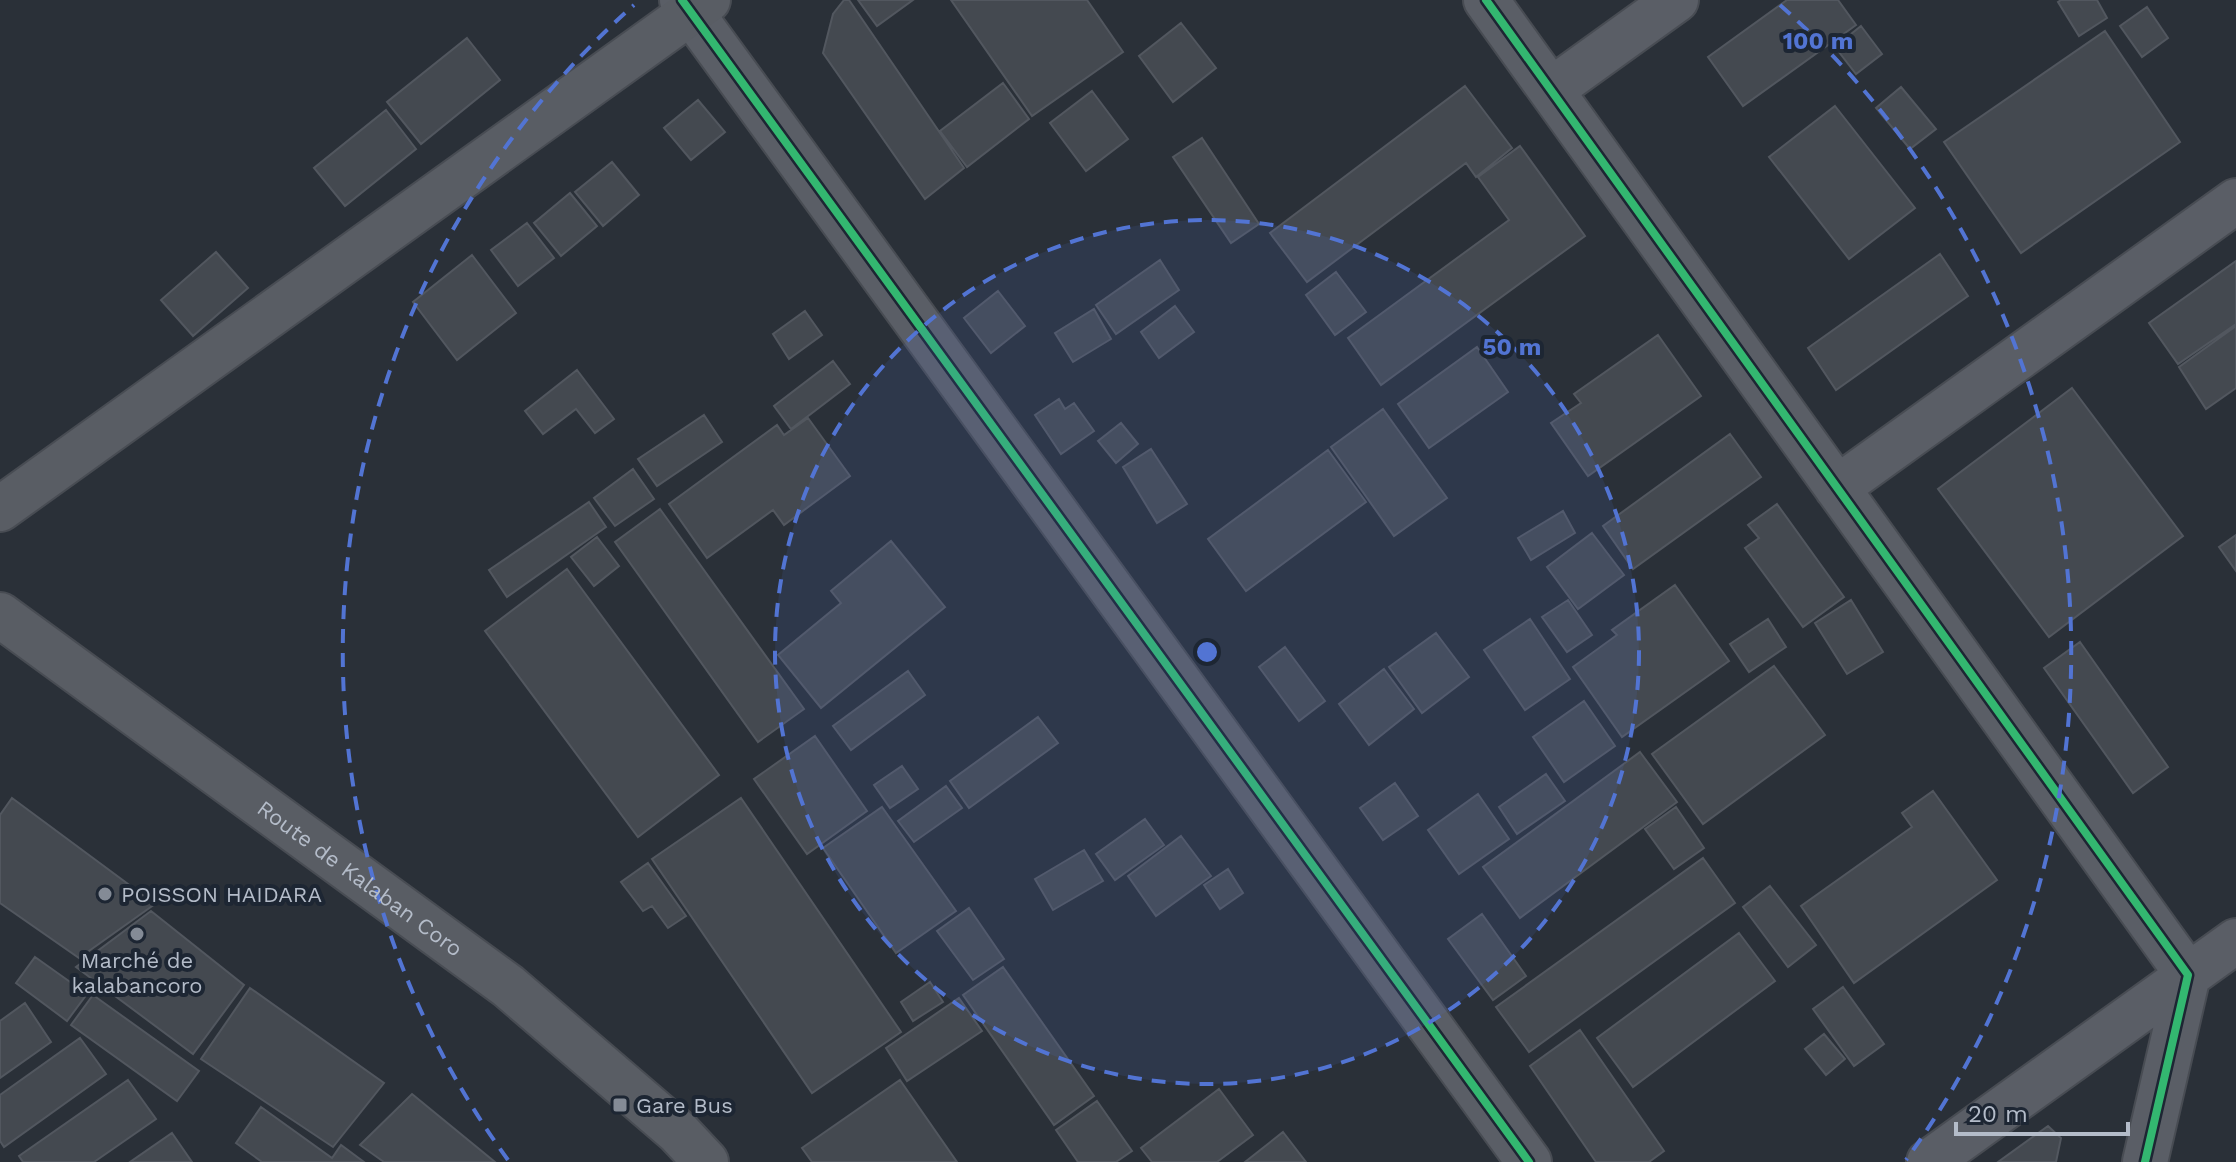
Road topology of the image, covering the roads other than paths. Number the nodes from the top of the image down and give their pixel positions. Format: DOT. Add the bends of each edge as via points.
graph roads {
  1 [pos="1486,0"];
  2 [pos="1676,0"];
  3 [pos="694,4"];
  4 [pos="1551,90"];
  5 [pos="2236,201"];
  6 [pos="1837,488"];
  7 [pos="0,509"];
  8 [pos="0,615"];
  9 [pos="2236,941"];
  10 [pos="2188,975"];
  11 [pos="706,1162"];
  12 [pos="1529,1162"];
  13 [pos="1929,1162"];
  14 [pos="2145,1162"];
  1 -- 4 [label="street"];
  2 -- 4 [label="street"];
  3 -- 7 [label="main road"];
  3 -- 12 [label="street"];
  4 -- 6 [label="street"];
  5 -- 6 [label="street"];
  6 -- 10 [label="street"];
  8 -- 11 [label="main road, Route de Kalaban Coro" via="508,986"];
  9 -- 10 [label="street"];
  10 -- 13 [label="street"];
  10 -- 14 [label="street"];
}
